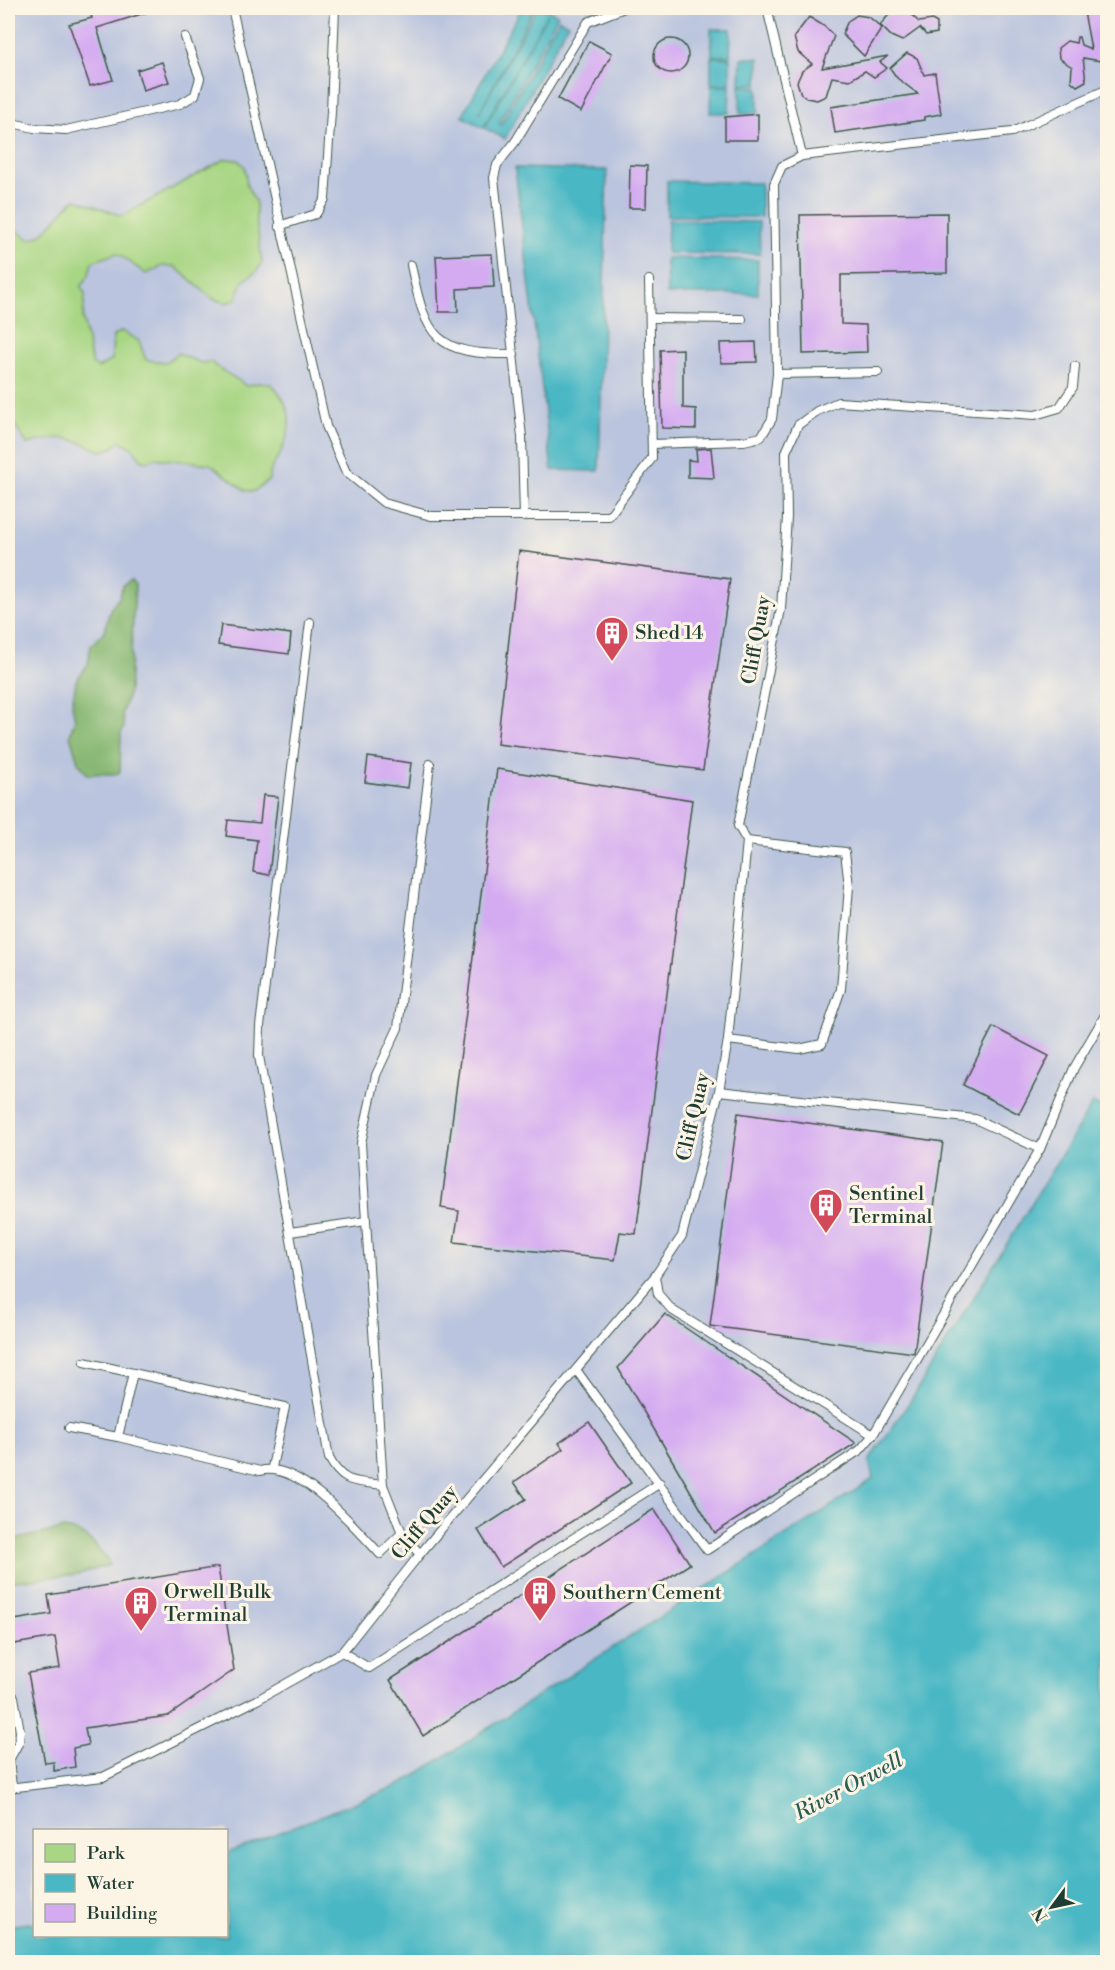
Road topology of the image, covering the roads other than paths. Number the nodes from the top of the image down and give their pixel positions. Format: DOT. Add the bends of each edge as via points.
graph roads {
  1 [pos="232,8"];
  2 [pos="335,8"];
  3 [pos="624,8"];
  4 [pos="767,8"];
  5 [pos="185,37"];
  6 [pos="1107,89"];
  7 [pos="8,122"];
  8 [pos="802,156"];
  9 [pos="279,226"];
  10 [pos="411,265"];
  11 [pos="649,280"];
  12 [pos="650,318"];
  13 [pos="742,319"];
  14 [pos="514,354"];
  15 [pos="1075,366"];
  16 [pos="878,372"];
  17 [pos="777,374"];
  18 [pos="652,444"];
  19 [pos="524,517"];
  20 [pos="310,622"];
  21 [pos="430,764"];
  22 [pos="747,841"];
  23 [pos="1107,1010"];
  24 [pos="728,1040"];
  25 [pos="719,1091"];
  26 [pos="1040,1149"];
  27 [pos="366,1221"];
  28 [pos="290,1233"];
  29 [pos="655,1276"];
  30 [pos="84,1362"];
  31 [pos="577,1371"];
  32 [pos="133,1373"];
  33 [pos="69,1428"];
  34 [pos="873,1435"];
  35 [pos="118,1437"];
  36 [pos="272,1467"];
  37 [pos="660,1483"];
  38 [pos="383,1485"];
  39 [pos="402,1533"];
  40 [pos="420,1554"];
  41 [pos="342,1652"];
  42 [pos="8,1699"];
  43 [pos="10,1788"];
  1 -- 9 [label="lane"];
  2 -- 9 [label="lane" via="325,199 316,214"];
  3 -- 14 [label="lane" via="588,22 497,165 494,177"];
  4 -- 8 [label="lane"];
  5 -- 7 [label="lane" via="200,78 195,95 180,104 66,130"];
  6 -- 8 [label="lane" via="1012,132"];
  8 -- 17 [label="lane" via="782,166 774,184"];
  9 -- 19 [label="lane" via="326,426 346,472 384,503 431,516"];
  10 -- 14 [label="lane" via="420,310 434,334 452,347 482,354"];
  11 -- 12 [label="lane"];
  12 -- 13 [label="lane"];
  12 -- 18 [label="lane"];
  14 -- 19 [label="lane"];
  15 -- 22 [label="lane, Cliff Quay" via="1073,387 1059,408 1035,415 838,402 798,425 786,452 787,517 781,609 738,826"];
  16 -- 17 [label="lane"];
  17 -- 18 [label="lane" via="772,419 761,437"];
  18 -- 19 [label="lane" via="652,458 609,516"];
  20 -- 28 [label="lane" via="259,1056"];
  21 -- 27 [label="lane" via="398,1028 376,1075 361,1143"];
  22 -- 24 [label="lane, Cliff Quay"];
  22 -- 24 [label="lane" via="845,852 849,886 841,989 822,1044 799,1049"];
  23 -- 26 [label="lane" via="1074,1068"];
  24 -- 25 [label="lane, Cliff Quay"];
  25 -- 26 [label="lane" via="975,1119"];
  25 -- 29 [label="lane, Cliff Quay" via="682,1236"];
  26 -- 34 [label="lane"];
  27 -- 28 [label="lane"];
  27 -- 38 [label="lane"];
  28 -- 38 [label="lane" via="329,1458 336,1472 346,1480"];
  29 -- 31 [label="lane, Cliff Quay"];
  29 -- 34 [label="lane" via="658,1294 672,1310"];
  30 -- 32 [label="lane"];
  31 -- 37 [label="lane"];
  31 -- 40 [label="lane, Cliff Quay"];
  32 -- 35 [label="lane"];
  32 -- 36 [label="lane" via="285,1407"];
  33 -- 35 [label="lane"];
  34 -- 37 [label="lane" via="860,1450 707,1550"];
  35 -- 36 [label="lane" via="260,1471"];
  36 -- 39 [label="lane" via="300,1479 380,1554"];
  37 -- 41 [label="lane" via="369,1668"];
  38 -- 39 [label="lane"];
  39 -- 40 [label="lane"];
  40 -- 41 [label="lane, Cliff Quay"];
  41 -- 43 [label="lane, Cliff Quay" via="103,1778"];
  42 -- 43 [label="lane" via="14,1697 20,1731 9,1761"];
}
